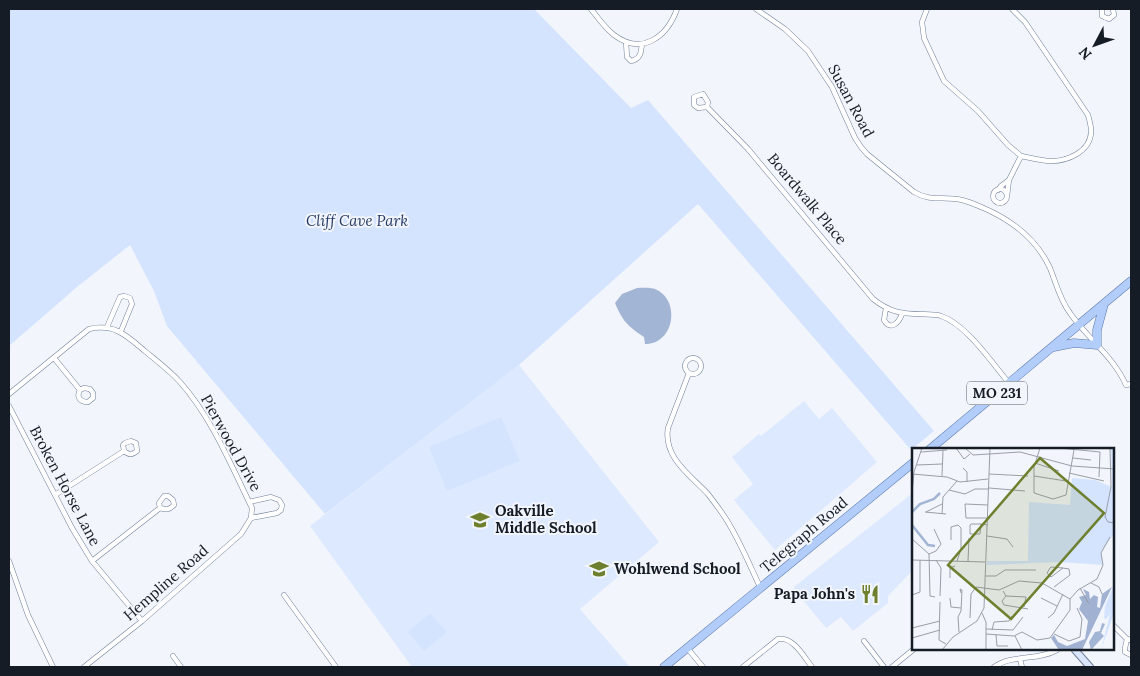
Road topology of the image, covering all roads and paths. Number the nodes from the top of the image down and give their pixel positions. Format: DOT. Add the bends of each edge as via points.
graph roads {
  1 [pos="591,9"];
  2 [pos="677,9"];
  3 [pos="756,9"];
  4 [pos="927,9"];
  5 [pos="1012,9"];
  6 [pos="1102,9"];
  7 [pos="1114,9"];
  8 [pos="626,42"];
  9 [pos="642,44"];
  10 [pos="706,107"];
  11 [pos="1021,156"];
  12 [pos="1009,180"];
  13 [pos="998,190"];
  14 [pos="1007,196"];
  15 [pos="997,202"];
  16 [pos="992,212"];
  17 [pos="1131,281"];
  18 [pos="1104,303"];
  19 [pos="886,308"];
  20 [pos="902,314"];
  21 [pos="1079,324"];
  22 [pos="106,327"];
  23 [pos="121,331"];
  24 [pos="1097,345"];
  25 [pos="1052,347"];
  26 [pos="54,358"];
  27 [pos="689,373"];
  28 [pos="1009,383"];
  29 [pos="1131,384"];
  30 [pos="80,390"];
  31 [pos="9,394"];
  32 [pos="9,406"];
  33 [pos="942,438"];
  34 [pos="931,448"];
  35 [pos="941,448"];
  36 [pos="124,451"];
  37 [pos="912,464"];
  38 [pos="903,471"];
  39 [pos="912,472"];
  40 [pos="55,495"];
  41 [pos="249,502"];
  42 [pos="160,508"];
  43 [pos="251,518"];
  44 [pos="9,560"];
  45 [pos="92,561"];
  46 [pos="761,589"];
  47 [pos="284,594"];
  48 [pos="142,622"];
  49 [pos="1115,627"];
  50 [pos="1129,640"];
  51 [pos="864,641"];
  52 [pos="688,649"];
  53 [pos="912,651"];
  54 [pos="1056,651"];
  55 [pos="1076,651"];
  56 [pos="1131,655"];
  57 [pos="173,656"];
  58 [pos="1020,659"];
  59 [pos="53,667"];
  60 [pos="84,667"];
  61 [pos="181,667"];
  62 [pos="336,667"];
  63 [pos="664,667"];
  64 [pos="703,667"];
  65 [pos="743,667"];
  66 [pos="812,667"];
  67 [pos="884,667"];
  68 [pos="892,667"];
  69 [pos="994,667"];
  70 [pos="1022,667"];
  71 [pos="1090,667"];
  1 -- 8 [label="street" via="610,32"];
  2 -- 9 [label="street" via="666,31"];
  3 -- 16 [label="street, Susan Road" via="785,29 808,51 832,86 855,138 867,154 914,192 928,199 961,200"];
  4 -- 11 [label="street" via="922,22 924,38 944,81"];
  5 -- 11 [label="street" via="1025,22 1088,115 1091,130 1084,147 1065,159 1047,161"];
  6 -- 7 [label="street" via="1101,14 1107,19 1114,16"];
  8 -- 9 [label="street"];
  8 -- 9 [label="street" via="626,57 632,61 640,56"];
  10 -- 19 [label="street, Boardwalk Place" via="748,149 872,298"];
  11 -- 12 [label="street"];
  12 -- 13 [label="street"];
  12 -- 14 [label="street"];
  13 -- 14 [label="street" via="1004,190"];
  13 -- 15 [label="street" via="994,196"];
  14 -- 15 [label="street" via="1003,203"];
  15 -- 16 [label="street"];
  16 -- 21 [label="street, Susan Road" via="1016,227 1033,243 1049,267 1066,308"];
  17 -- 18 [label="main road, MO 231"];
  18 -- 21 [label="main road, MO 231"];
  18 -- 24 [label="main road"];
  19 -- 20 [label="street, Boardwalk Place"];
  19 -- 20 [label="street, Boardwalk Place" via="884,320 891,326 895,326"];
  20 -- 28 [label="street, Boardwalk Place" via="940,315 952,321"];
  21 -- 24 [label="street, Susan Road"];
  21 -- 25 [label="main road, MO 231"];
  22 -- 23 [label="street, Pierwood Drive"];
  22 -- 23 [label="street" via="120,297 127,297 132,304"];
  22 -- 26 [label="street" via="89,330"];
  23 -- 41 [label="street, Pierwood Drive" via="180,382 196,402"];
  24 -- 25 [label="main road"];
  24 -- 29 [label="street, Susan Road" via="1118,369 1126,385"];
  25 -- 28 [label="main road, MO 231"];
  26 -- 30 [label="street"];
  26 -- 31 [label="street"];
  27 -- 46 [label="street" via="668,428 669,448 726,520"];
  28 -- 33 [label="main road, MO 231"];
  32 -- 40 [label="street, Broken Horse Lane"];
  33 -- 34 [label="main road, MO 231"];
  33 -- 35 [label="main road"];
  36 -- 40 [label="street"];
  37 -- 38 [label="main road, Telegraph Road"];
  38 -- 39 [label="main road"];
  38 -- 46 [label="main road, Telegraph Road"];
  40 -- 45 [label="street, Broken Horse Lane"];
  41 -- 43 [label="street, Pierwood Drive"];
  41 -- 43 [label="street" via="271,497 282,505 278,513"];
  42 -- 45 [label="street"];
  43 -- 48 [label="street, Hempline Road" via="241,534"];
  44 -- 59 [label="street" via="28,615"];
  45 -- 48 [label="street, Broken Horse Lane"];
  46 -- 52 [label="main road, Telegraph Road"];
  47 -- 62 [label="street"];
  48 -- 60 [label="street, Hempline Road"];
  49 -- 50 [label="street"];
  50 -- 56 [label="street" via="1125,652"];
  51 -- 67 [label="street"];
  52 -- 63 [label="main road, Telegraph Road"];
  52 -- 64 [label="street"];
  53 -- 68 [label="street"];
  54 -- 58 [label="street"];
  55 -- 71 [label="street"];
  57 -- 61 [label="street"];
  58 -- 69 [label="street" via="1003,661"];
  58 -- 70 [label="street"];
  65 -- 66 [label="street" via="778,639 784,638 790,640"];
}
